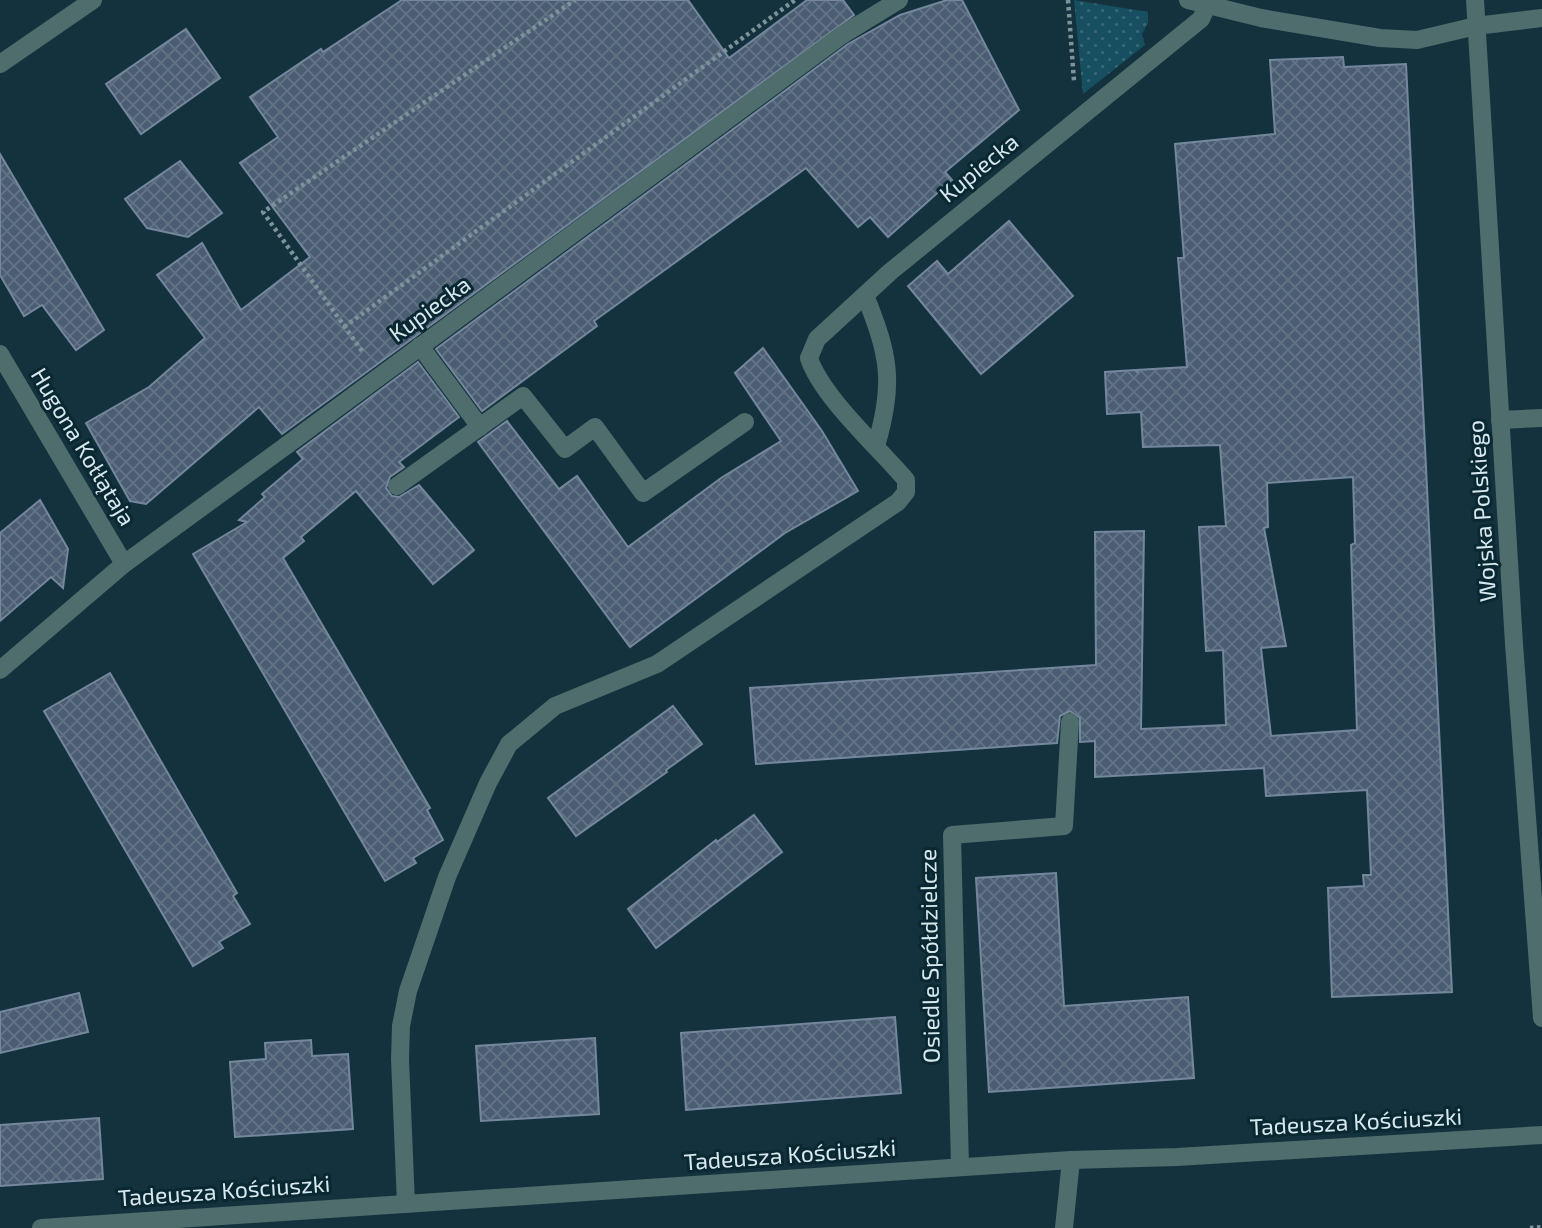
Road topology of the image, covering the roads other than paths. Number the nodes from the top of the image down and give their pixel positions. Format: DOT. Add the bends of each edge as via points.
graph roads {
  1 [pos="93,0"];
  2 [pos="899,0"];
  3 [pos="1188,0"];
  4 [pos="1475,0"];
  5 [pos="1208,4"];
  6 [pos="1542,18"];
  7 [pos="1476,26"];
  8 [pos="0,64"];
  9 [pos="865,295"];
  10 [pos="421,346"];
  11 [pos="0,354"];
  12 [pos="1542,418"];
  13 [pos="1500,420"];
  14 [pos="744,422"];
  15 [pos="480,427"];
  16 [pos="876,446"];
  17 [pos="397,486"];
  18 [pos="124,564"];
  19 [pos="0,670"];
  20 [pos="1070,722"];
  21 [pos="1542,1018"];
  22 [pos="1542,1135"];
  23 [pos="1071,1160"];
  24 [pos="960,1167"];
  25 [pos="406,1204"];
  26 [pos="41,1228"];
  27 [pos="1064,1228"];
  1 -- 8 [label="street"];
  2 -- 10 [label="street, Kupiecka" via="842,35"];
  3 -- 5 [label="street"];
  4 -- 7 [label="street, Wojska Polskiego"];
  5 -- 7 [label="street" via="1380,38 1417,40"];
  5 -- 9 [label="street, Kupiecka" via="1201,19"];
  6 -- 7 [label="street"];
  7 -- 13 [label="street, Wojska Polskiego"];
  9 -- 16 [label="street" via="884,343 888,373 888,399"];
  9 -- 16 [label="street, Kupiecka" via="817,339 809,358 837,402"];
  10 -- 15 [label="street"];
  10 -- 18 [label="street, Kupiecka"];
  11 -- 18 [label="street, Hugona Kołłątaja"];
  12 -- 13 [label="street"];
  13 -- 21 [label="street, Wojska Polskiego"];
  14 -- 15 [label="street" via="643,492 595,427 565,449 523,396"];
  15 -- 17 [label="street"];
  16 -- 25 [label="street" via="906,480 906,492 898,502 657,664 555,706 509,744 447,877 408,991 400,1059"];
  18 -- 19 [label="street, Kupiecka"];
  20 -- 24 [label="street, Osiedle Spółdzielcze" via="1064,826 952,835"];
  22 -- 23 [label="street, Tadeusza Kościuszki"];
  23 -- 24 [label="street, Tadeusza Kościuszki"];
  23 -- 27 [label="street"];
  24 -- 25 [label="street, Tadeusza Kościuszki"];
  25 -- 26 [label="street, Tadeusza Kościuszki"];
}
